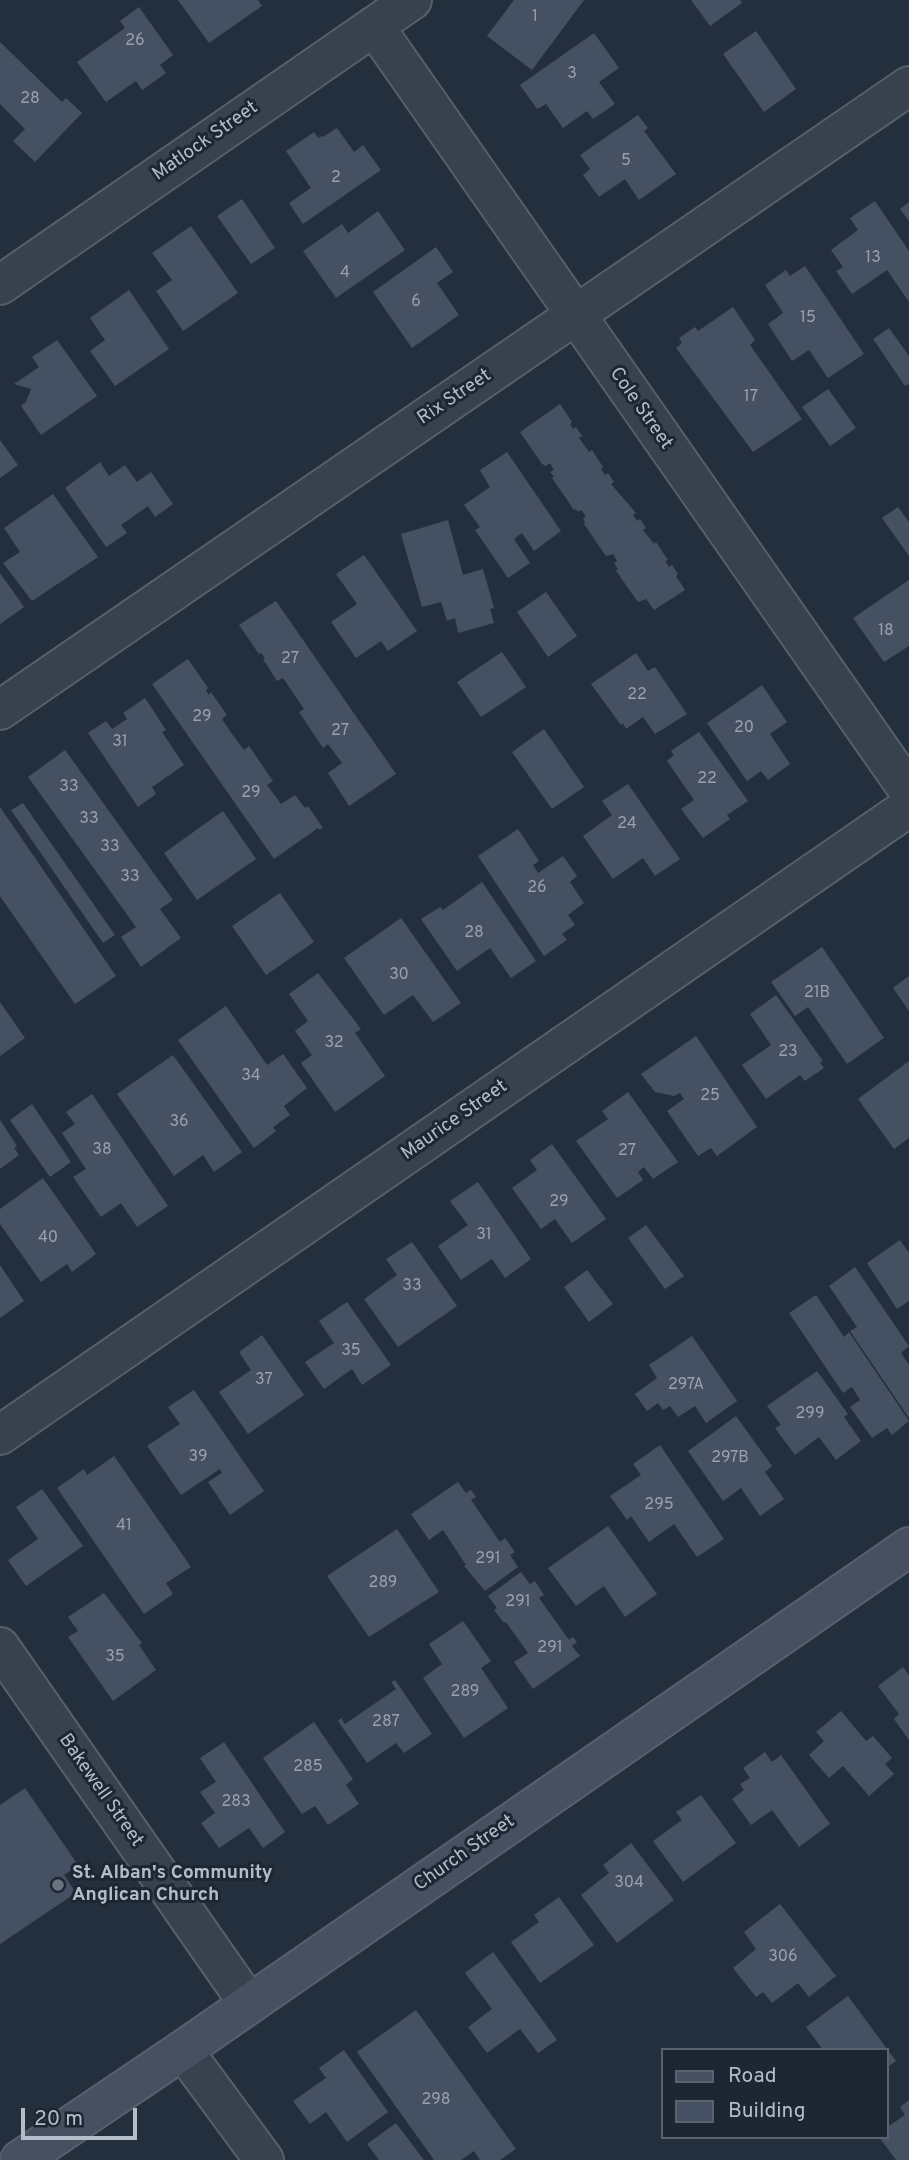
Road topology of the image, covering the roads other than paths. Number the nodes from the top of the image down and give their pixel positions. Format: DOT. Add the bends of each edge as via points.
graph roads {
  1 [pos="412,0"];
  2 [pos="374,26"];
  3 [pos="909,86"];
  4 [pos="0,285"];
  5 [pos="574,315"];
  6 [pos="0,710"];
  7 [pos="909,791"];
  8 [pos="909,807"];
  9 [pos="0,1435"];
  10 [pos="909,1548"];
  11 [pos="0,1647"];
  12 [pos="249,2004"];
  13 [pos="183,2050"];
  14 [pos="20,2160"];
  15 [pos="264,2160"];
  1 -- 2 [label="street, Matlock Street"];
  2 -- 4 [label="street, Matlock Street"];
  2 -- 5 [label="street, Cole Street"];
  3 -- 5 [label="street, Rix Street"];
  5 -- 6 [label="street, Rix Street"];
  5 -- 7 [label="street, Cole Street"];
  8 -- 9 [label="street, Maurice Street"];
  10 -- 12 [label="main road, Church Street"];
  11 -- 12 [label="street, Bakewell Street"];
  12 -- 13 [label="main road, Church Street"];
  13 -- 14 [label="main road, Church Street"];
  13 -- 15 [label="street"];
}
